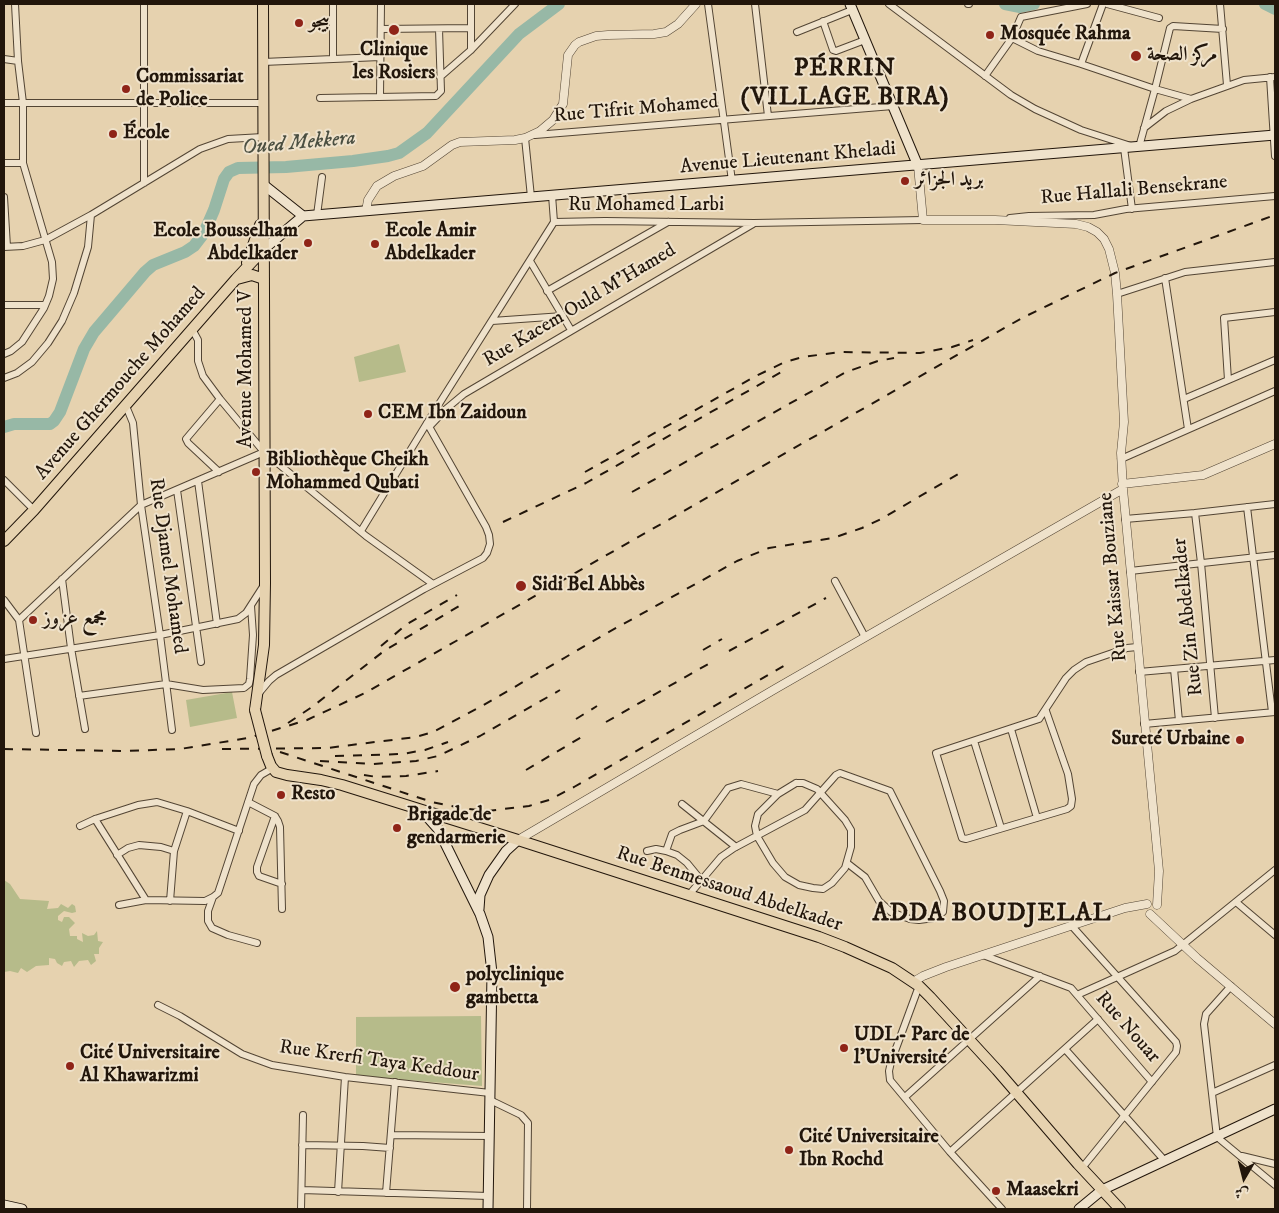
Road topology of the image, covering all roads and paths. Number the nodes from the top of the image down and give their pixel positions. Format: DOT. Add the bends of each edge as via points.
graph roads {
  1 [pos="15,4"];
  2 [pos="144,4"];
  3 [pos="263,4"];
  4 [pos="333,4"];
  5 [pos="381,4"];
  6 [pos="471,4"];
  7 [pos="515,4"];
  8 [pos="696,4"];
  9 [pos="708,4"];
  10 [pos="755,4"];
  11 [pos="889,4"];
  12 [pos="1087,4"];
  13 [pos="1103,4"];
  14 [pos="1107,4"];
  15 [pos="1220,4"];
  16 [pos="897,6"];
  17 [pos="1066,6"];
  18 [pos="851,7"];
  19 [pos="1159,18"];
  20 [pos="822,21"];
  21 [pos="470,28"];
  22 [pos="381,29"];
  23 [pos="439,29"];
  24 [pos="1223,29"];
  25 [pos="797,32"];
  26 [pos="1012,38"];
  27 [pos="865,40"];
  28 [pos="471,50"];
  29 [pos="380,57"];
  30 [pos="4,59"];
  31 [pos="333,59"];
  32 [pos="18,61"];
  33 [pos="263,62"];
  34 [pos="1081,64"];
  35 [pos="985,76"];
  36 [pos="440,77"];
  37 [pos="1272,77"];
  38 [pos="1227,86"];
  39 [pos="1155,89"];
  40 [pos="380,96"];
  41 [pos="320,98"];
  42 [pos="1191,99"];
  43 [pos="23,103"];
  44 [pos="143,103"];
  45 [pos="263,103"];
  46 [pos="4,104"];
  47 [pos="893,106"];
  48 [pos="768,116"];
  49 [pos="725,119"];
  50 [pos="1144,128"];
  51 [pos="1274,135"];
  52 [pos="263,137"];
  53 [pos="529,137"];
  54 [pos="1136,147"];
  55 [pos="1124,148"];
  56 [pos="1275,156"];
  57 [pos="4,163"];
  58 [pos="23,163"];
  59 [pos="918,166"];
  60 [pos="322,177"];
  61 [pos="264,181"];
  62 [pos="732,181"];
  63 [pos="144,184"];
  64 [pos="552,195"];
  65 [pos="4,196"];
  66 [pos="1275,196"];
  67 [pos="531,197"];
  68 [pos="264,207"];
  69 [pos="1132,209"];
  70 [pos="366,211"];
  71 [pos="91,215"];
  72 [pos="316,215"];
  73 [pos="303,216"];
  74 [pos="923,220"];
  75 [pos="995,220"];
  76 [pos="554,222"];
  77 [pos="668,222"];
  78 [pos="754,223"];
  79 [pos="45,240"];
  80 [pos="6,247"];
  81 [pos="264,249"];
  82 [pos="530,261"];
  83 [pos="1275,262"];
  84 [pos="246,268"];
  85 [pos="1165,278"];
  86 [pos="236,279"];
  87 [pos="264,279"];
  88 [pos="547,291"];
  89 [pos="1117,294"];
  90 [pos="4,305"];
  91 [pos="45,305"];
  92 [pos="1275,312"];
  93 [pos="563,316"];
  94 [pos="492,321"];
  95 [pos="192,329"];
  96 [pos="571,330"];
  97 [pos="4,354"];
  98 [pos="1275,360"];
  99 [pos="4,378"];
  100 [pos="1228,380"];
  101 [pos="1275,391"];
  102 [pos="220,399"];
  103 [pos="1184,399"];
  104 [pos="126,406"];
  105 [pos="429,424"];
  106 [pos="1188,429"];
  107 [pos="1275,444"];
  108 [pos="264,452"];
  109 [pos="1121,459"];
  110 [pos="219,472"];
  111 [pos="4,480"];
  112 [pos="198,481"];
  113 [pos="1122,486"];
  114 [pos="177,490"];
  115 [pos="1275,504"];
  116 [pos="141,505"];
  117 [pos="1247,507"];
  118 [pos="34,510"];
  119 [pos="1195,513"];
  120 [pos="1125,519"];
  121 [pos="361,531"];
  122 [pos="4,541"];
  123 [pos="1275,555"];
  124 [pos="1253,557"];
  125 [pos="1201,563"];
  126 [pos="1130,571"];
  127 [pos="62,579"];
  128 [pos="835,582"];
  129 [pos="265,583"];
  130 [pos="433,584"];
  131 [pos="4,600"];
  132 [pos="252,605"];
  133 [pos="19,620"];
  134 [pos="216,624"];
  135 [pos="196,628"];
  136 [pos="160,635"];
  137 [pos="865,637"];
  138 [pos="1137,647"];
  139 [pos="71,648"];
  140 [pos="25,655"];
  141 [pos="4,658"];
  142 [pos="1266,660"];
  143 [pos="1275,660"];
  144 [pos="201,662"];
  145 [pos="1211,665"];
  146 [pos="1174,669"];
  147 [pos="1139,672"];
  148 [pos="166,684"];
  149 [pos="257,695"];
  150 [pos="79,696"];
  151 [pos="1046,711"];
  152 [pos="1274,712"];
  153 [pos="1215,718"];
  154 [pos="1179,721"];
  155 [pos="1144,724"];
  156 [pos="85,729"];
  157 [pos="1011,729"];
  158 [pos="172,730"];
  159 [pos="36,733"];
  160 [pos="974,741"];
  161 [pos="273,768"];
  162 [pos="778,794"];
  163 [pos="820,794"];
  164 [pos="248,802"];
  165 [pos="682,804"];
  166 [pos="188,811"];
  167 [pos="422,811"];
  168 [pos="275,816"];
  169 [pos="444,818"];
  170 [pos="1037,818"];
  171 [pos="95,819"];
  172 [pos="704,821"];
  173 [pos="80,826"];
  174 [pos="1001,828"];
  175 [pos="438,829"];
  176 [pos="239,831"];
  177 [pos="757,836"];
  178 [pos="518,840"];
  179 [pos="736,847"];
  180 [pos="174,851"];
  181 [pos="647,851"];
  182 [pos="666,851"];
  183 [pos="117,856"];
  184 [pos="847,863"];
  185 [pos="1275,870"];
  186 [pos="701,880"];
  187 [pos="282,884"];
  188 [pos="688,896"];
  189 [pos="213,898"];
  190 [pos="146,900"];
  191 [pos="170,901"];
  192 [pos="1236,902"];
  193 [pos="119,905"];
  194 [pos="1153,905"];
  195 [pos="282,909"];
  196 [pos="1117,911"];
  197 [pos="1149,913"];
  198 [pos="480,914"];
  199 [pos="1071,926"];
  200 [pos="1164,929"];
  201 [pos="1275,935"];
  202 [pos="257,943"];
  203 [pos="1183,945"];
  204 [pos="983,955"];
  205 [pos="1040,976"];
  206 [pos="1117,977"];
  207 [pos="916,984"];
  208 [pos="1230,986"];
  209 [pos="1077,995"];
  210 [pos="158,1006"];
  211 [pos="1098,1019"];
  212 [pos="1275,1024"];
  213 [pos="969,1040"];
  214 [pos="1065,1049"];
  215 [pos="1275,1064"];
  216 [pos="345,1077"];
  217 [pos="395,1082"];
  218 [pos="1152,1082"];
  219 [pos="1016,1093"];
  220 [pos="1212,1093"];
  221 [pos="490,1097"];
  222 [pos="905,1097"];
  223 [pos="1275,1109"];
  224 [pos="303,1115"];
  225 [pos="1124,1116"];
  226 [pos="391,1135"];
  227 [pos="490,1136"];
  228 [pos="1217,1137"];
  229 [pos="302,1145"];
  230 [pos="341,1145"];
  231 [pos="390,1148"];
  232 [pos="950,1152"];
  233 [pos="1241,1156"];
  234 [pos="1165,1161"];
  235 [pos="1275,1164"];
  236 [pos="1082,1168"];
  237 [pos="1275,1185"];
  238 [pos="302,1190"];
  239 [pos="1102,1190"];
  240 [pos="338,1192"];
  241 [pos="386,1193"];
  242 [pos="488,1196"];
  243 [pos="4,1205"];
  244 [pos="22,1209"];
  245 [pos="301,1209"];
  246 [pos="488,1209"];
  247 [pos="527,1209"];
  248 [pos="1002,1209"];
  249 [pos="1079,1209"];
  250 [pos="1120,1209"];
  1 -- 32 [label="street"];
  2 -- 44 [label="street"];
  3 -- 33 [label="main road"];
  4 -- 31 [label="street"];
  5 -- 22 [label="street"];
  6 -- 21 [label="street"];
  7 -- 28 [label="street"];
  8 -- 53 [label="street" via="666,32 602,35 575,45 568,55 565,96 560,110 550,123"];
  9 -- 49 [label="street"];
  10 -- 48 [label="street"];
  11 -- 16 [label="street"];
  12 -- 17 [label="street"];
  13 -- 34 [label="street"];
  14 -- 19 [label="street"];
  15 -- 24 [label="street"];
  16 -- 35 [label="street"];
  17 -- 26 [label="street" via="1021,17"];
  18 -- 20 [label="street"];
  18 -- 27 [label="main road"];
  20 -- 25 [label="street"];
  20 -- 27 [label="street" via="833,50"];
  21 -- 23 [label="street"];
  21 -- 28 [label="street"];
  22 -- 23 [label="street"];
  22 -- 29 [label="street"];
  23 -- 36 [label="street"];
  24 -- 38 [label="street"];
  24 -- 39 [label="street" via="1171,27"];
  26 -- 34 [label="street" via="1038,51"];
  26 -- 35 [label="street"];
  27 -- 47 [label="main road"];
  28 -- 36 [label="street"];
  29 -- 31 [label="street"];
  29 -- 40 [label="street"];
  30 -- 32 [label="street"];
  31 -- 33 [label="street"];
  32 -- 43 [label="street"];
  33 -- 45 [label="main road"];
  34 -- 39 [label="street"];
  35 -- 54 [label="street" via="1011,95 1059,121"];
  36 -- 40 [label="street" via="441,91 436,96"];
  37 -- 38 [label="street" via="1244,80"];
  37 -- 51 [label="street"];
  38 -- 42 [label="street"];
  39 -- 42 [label="street"];
  39 -- 50 [label="street"];
  40 -- 41 [label="street"];
  42 -- 50 [label="street" via="1166,111"];
  43 -- 44 [label="street"];
  43 -- 46 [label="street"];
  43 -- 58 [label="street"];
  44 -- 45 [label="street"];
  44 -- 63 [label="street"];
  45 -- 52 [label="main road"];
  47 -- 48 [label="street, Rue Tifrit Mohamed"];
  47 -- 59 [label="main road"];
  48 -- 49 [label="street, Rue Tifrit Mohamed"];
  49 -- 53 [label="street, Rue Tifrit Mohamed"];
  49 -- 62 [label="street"];
  50 -- 54 [label="street"];
  51 -- 54 [label="main road, Avenue Lieutenant Kheladi"];
  51 -- 56 [label="street"];
  52 -- 61 [label="main road, Avenue Mohamed V"];
  52 -- 63 [label="street" via="228,140 200,149"];
  53 -- 67 [label="street"];
  53 -- 70 [label="street" via="452,145 423,166 377,186 368,200"];
  54 -- 55 [label="main road, Avenue Lieutenant Kheladi"];
  55 -- 59 [label="main road, Avenue Lieutenant Kheladi"];
  55 -- 69 [label="street"];
  57 -- 58 [label="street"];
  58 -- 79 [label="street"];
  59 -- 62 [label="main road, Avenue Lieutenant Kheladi"];
  59 -- 74 [label="street"];
  60 -- 72 [label="street"];
  61 -- 68 [label="main road, Avenue Mohamed V"];
  61 -- 73 [label="main road"];
  62 -- 64 [label="main road, Avenue Lieutenant Kheladi"];
  63 -- 71 [label="street"];
  64 -- 67 [label="main road, Avenue Lieutenant Kheladi"];
  64 -- 76 [label="street"];
  65 -- 80 [label="street"];
  66 -- 69 [label="street, Rue Hallali Bensekrane"];
  67 -- 70 [label="main road, Avenue Lieutenant Kheladi"];
  68 -- 81 [label="main road, Avenue Mohamed V"];
  68 -- 84 [label="main road"];
  69 -- 75 [label="street, Rue Hallali Bensekrane" via="1094,215"];
  70 -- 72 [label="main road, Avenue Lieutenant Kheladi"];
  71 -- 79 [label="street"];
  71 -- 99 [label="street" via="88,246 62,321 32,362"];
  72 -- 73 [label="main road, Avenue Lieutenant Kheladi"];
  73 -- 81 [label="main road"];
  74 -- 75 [label="street, Rue Kaissar Bouziane"];
  74 -- 78 [label="street, Ru Mohamed Larbi"];
  75 -- 89 [label="street, Rue Kaissar Bouziane" via="1063,223 1097,232 1109,249"];
  76 -- 77 [label="street, Ru Mohamed Larbi"];
  76 -- 82 [label="street, Ru Mohamed Larbi"];
  77 -- 78 [label="street, Ru Mohamed Larbi"];
  77 -- 88 [label="street"];
  78 -- 96 [label="street, Rue Kacem Ould M'Hamed"];
  79 -- 80 [label="street"];
  79 -- 91 [label="street" via="53,279"];
  81 -- 84 [label="main road, Avenue Ghermouche Mohamed"];
  81 -- 87 [label="main road, Avenue Mohamed V"];
  82 -- 88 [label="street"];
  82 -- 94 [label="street, Ru Mohamed Larbi"];
  83 -- 85 [label="street" via="1198,269"];
  84 -- 86 [label="main road, Avenue Ghermouche Mohamed"];
  85 -- 89 [label="street"];
  85 -- 103 [label="street"];
  86 -- 87 [label="main road" via="252,275"];
  86 -- 95 [label="main road, Avenue Ghermouche Mohamed"];
  87 -- 108 [label="main road, Avenue Mohamed V"];
  88 -- 93 [label="street"];
  89 -- 109 [label="street, Rue Kaissar Bouziane" via="1124,422"];
  90 -- 91 [label="street"];
  91 -- 97 [label="street" via="22,342"];
  92 -- 100 [label="street" via="1225,318"];
  93 -- 94 [label="street"];
  93 -- 96 [label="street"];
  94 -- 105 [label="street, Ru Mohamed Larbi"];
  95 -- 102 [label="street" via="198,340 199,367"];
  95 -- 104 [label="main road, Avenue Ghermouche Mohamed"];
  96 -- 105 [label="street, Rue Kacem Ould M'Hamed" via="464,394"];
  98 -- 100 [label="street"];
  100 -- 103 [label="street"];
  101 -- 106 [label="street"];
  102 -- 108 [label="street"];
  102 -- 110 [label="street" via="186,439"];
  103 -- 106 [label="street"];
  104 -- 116 [label="street, Rue Djamel Mohamed" via="132,424"];
  104 -- 118 [label="main road, Avenue Ghermouche Mohamed"];
  105 -- 121 [label="street, Ru Mohamed Larbi"];
  105 -- 130 [label="street" via="486,527 490,544 483,558"];
  106 -- 109 [label="street"];
  107 -- 113 [label="street" via="1203,475"];
  108 -- 110 [label="street"];
  108 -- 121 [label="street"];
  108 -- 129 [label="main road, Avenue Mohamed V"];
  109 -- 113 [label="street, Rue Kaissar Bouziane"];
  110 -- 112 [label="street"];
  111 -- 118 [label="street"];
  112 -- 114 [label="street"];
  112 -- 134 [label="street"];
  113 -- 120 [label="street, Rue Kaissar Bouziane"];
  113 -- 137 [label="street"];
  114 -- 116 [label="street"];
  114 -- 135 [label="street"];
  115 -- 117 [label="street"];
  116 -- 127 [label="street"];
  116 -- 136 [label="street, Rue Djamel Mohamed"];
  117 -- 119 [label="street"];
  117 -- 124 [label="street"];
  118 -- 122 [label="main road, Avenue Ghermouche Mohamed"];
  119 -- 120 [label="street"];
  119 -- 125 [label="street, Rue Zin Abdelkader"];
  120 -- 126 [label="street, Rue Kaissar Bouziane"];
  121 -- 130 [label="street"];
  123 -- 124 [label="street"];
  124 -- 125 [label="street"];
  124 -- 142 [label="street"];
  125 -- 126 [label="street"];
  125 -- 145 [label="street, Rue Zin Abdelkader"];
  126 -- 138 [label="street, Rue Kaissar Bouziane"];
  127 -- 133 [label="street"];
  127 -- 139 [label="street"];
  128 -- 137 [label="street"];
  129 -- 132 [label="street"];
  129 -- 149 [label="main road, Avenue Mohamed V" via="264,645"];
  130 -- 149 [label="street" via="276,675"];
  131 -- 133 [label="street"];
  132 -- 134 [label="street" via="242,617"];
  132 -- 148 [label="street" via="250,679 244,688 203,690"];
  133 -- 140 [label="street"];
  134 -- 135 [label="street"];
  135 -- 136 [label="street"];
  135 -- 144 [label="street"];
  136 -- 139 [label="street"];
  136 -- 148 [label="street, Rue Djamel Mohamed"];
  137 -- 178 [label="street"];
  138 -- 147 [label="street, Rue Kaissar Bouziane"];
  138 -- 151 [label="street" via="1086,662 1074,670"];
  139 -- 140 [label="street"];
  139 -- 150 [label="street"];
  140 -- 141 [label="street"];
  140 -- 159 [label="street"];
  142 -- 143 [label="street"];
  142 -- 145 [label="street"];
  142 -- 152 [label="street"];
  145 -- 146 [label="street"];
  145 -- 153 [label="street, Rue Zin Abdelkader"];
  146 -- 147 [label="street"];
  146 -- 154 [label="street"];
  147 -- 155 [label="street, Rue Kaissar Bouziane"];
  148 -- 150 [label="street"];
  148 -- 158 [label="street, Rue Djamel Mohamed"];
  149 -- 161 [label="main road, Avenue Mohamed V, bridge" via="255,710"];
  150 -- 156 [label="street"];
  151 -- 157 [label="street" via="1039,720"];
  151 -- 170 [label="street" via="1068,774 1072,803 1067,809"];
  152 -- 153 [label="street"];
  153 -- 154 [label="street"];
  154 -- 155 [label="street"];
  155 -- 194 [label="street, Rue Kaissar Bouziane" via="1158,879"];
  157 -- 160 [label="street"];
  157 -- 170 [label="street"];
  160 -- 174 [label="street"];
  160 -- 174 [label="street" via="936,753 941,773 961,837 966,839"];
  161 -- 164 [label="street" via="257,779"];
  161 -- 167 [label="main road, Rue Benmessaoud Abdelkader" via="287,776 335,783"];
  162 -- 163 [label="street" via="796,783 811,786"];
  162 -- 172 [label="street" via="734,785 728,788"];
  162 -- 177 [label="street" via="758,814"];
  163 -- 177 [label="street" via="805,810"];
  163 -- 184 [label="street" via="851,830"];
  163 -- 184 [label="street" via="839,773 889,790 940,891 944,901 943,912 934,918 919,920 891,912 879,901 865,877"];
  164 -- 168 [label="street"];
  164 -- 176 [label="street"];
  165 -- 172 [label="street"];
  166 -- 171 [label="street" via="157,802"];
  166 -- 176 [label="street"];
  166 -- 180 [label="street"];
  167 -- 169 [label="main road, Rue Benmessaoud Abdelkader"];
  167 -- 175 [label="main road"];
  168 -- 187 [label="street" via="280,827"];
  168 -- 187 [label="street" via="257,872 259,876"];
  169 -- 175 [label="main road"];
  169 -- 178 [label="main road, Rue Benmessaoud Abdelkader"];
  170 -- 174 [label="street"];
  171 -- 173 [label="street"];
  171 -- 183 [label="street"];
  172 -- 179 [label="street"];
  172 -- 182 [label="street" via="672,834"];
  175 -- 198 [label="main road"];
  176 -- 189 [label="street" via="218,893"];
  177 -- 179 [label="street"];
  177 -- 184 [label="street" via="779,871 799,885 817,889 828,887 844,871"];
  178 -- 188 [label="main road, Rue Benmessaoud Abdelkader"];
  178 -- 198 [label="main road" via="488,875 480,895"];
  179 -- 186 [label="street" via="721,857"];
  180 -- 183 [label="street" via="140,845"];
  180 -- 191 [label="street"];
  181 -- 182 [label="street"];
  182 -- 186 [label="street" via="687,863"];
  183 -- 190 [label="street"];
  185 -- 192 [label="street"];
  186 -- 188 [label="street"];
  187 -- 195 [label="street"];
  188 -- 207 [label="main road, Rue Benmessaoud Abdelkader" via="845,947 892,968"];
  189 -- 191 [label="street" via="196,902"];
  189 -- 202 [label="street" via="208,911 212,928"];
  190 -- 191 [label="street"];
  190 -- 193 [label="street"];
  192 -- 201 [label="street"];
  192 -- 203 [label="street"];
  194 -- 196 [label="street"];
  194 -- 197 [label="street" via="1155,913"];
  194 -- 200 [label="street"];
  196 -- 197 [label="street"];
  196 -- 199 [label="street"];
  197 -- 200 [label="street"];
  198 -- 221 [label="main road" via="488,937 492,973"];
  199 -- 204 [label="street"];
  199 -- 206 [label="street"];
  200 -- 203 [label="street"];
  203 -- 206 [label="street"];
  203 -- 208 [label="street"];
  204 -- 205 [label="street, Rue Nouar"];
  204 -- 207 [label="street" via="930,972"];
  205 -- 209 [label="street, Rue Nouar" via="1071,988"];
  205 -- 213 [label="street"];
  206 -- 209 [label="street"];
  206 -- 218 [label="street" via="1176,1042 1176,1052"];
  207 -- 213 [label="main road, Rue Benmessaoud Abdelkader"];
  207 -- 222 [label="street" via="889,1077"];
  208 -- 212 [label="street"];
  208 -- 220 [label="street" via="1205,1019"];
  209 -- 211 [label="street, Rue Nouar"];
  210 -- 216 [label="street, Rue Krerfi Taya Keddour" via="242,1054 272,1065"];
  211 -- 214 [label="street"];
  211 -- 218 [label="street, Rue Nouar"];
  213 -- 219 [label="main road, Rue Benmessaoud Abdelkader"];
  213 -- 222 [label="street"];
  214 -- 219 [label="street"];
  214 -- 225 [label="street"];
  215 -- 220 [label="street"];
  216 -- 217 [label="street, Rue Krerfi Taya Keddour"];
  216 -- 230 [label="street"];
  217 -- 221 [label="street, Rue Krerfi Taya Keddour"];
  217 -- 226 [label="street"];
  218 -- 225 [label="street"];
  219 -- 232 [label="street"];
  219 -- 236 [label="main road, Rue Benmessaoud Abdelkader"];
  220 -- 228 [label="street"];
  221 -- 227 [label="main road"];
  221 -- 247 [label="street, Rue Krerfi Taya Keddour" via="528,1122"];
  222 -- 232 [label="street"];
  223 -- 228 [label="main road"];
  224 -- 229 [label="street"];
  225 -- 234 [label="street"];
  225 -- 236 [label="street"];
  226 -- 227 [label="street"];
  226 -- 231 [label="street"];
  227 -- 242 [label="main road"];
  228 -- 233 [label="street"];
  228 -- 234 [label="main road"];
  229 -- 230 [label="street"];
  229 -- 238 [label="street"];
  230 -- 231 [label="street"];
  230 -- 240 [label="street"];
  231 -- 241 [label="street"];
  232 -- 248 [label="street"];
  233 -- 235 [label="street"];
  233 -- 237 [label="street"];
  234 -- 239 [label="main road"];
  236 -- 239 [label="main road, Rue Benmessaoud Abdelkader"];
  238 -- 240 [label="street"];
  238 -- 245 [label="street"];
  239 -- 249 [label="main road"];
  239 -- 250 [label="main road, Rue Benmessaoud Abdelkader"];
  240 -- 241 [label="street"];
  241 -- 242 [label="street"];
  242 -- 246 [label="main road"];
  243 -- 244 [label="main road"];
}
